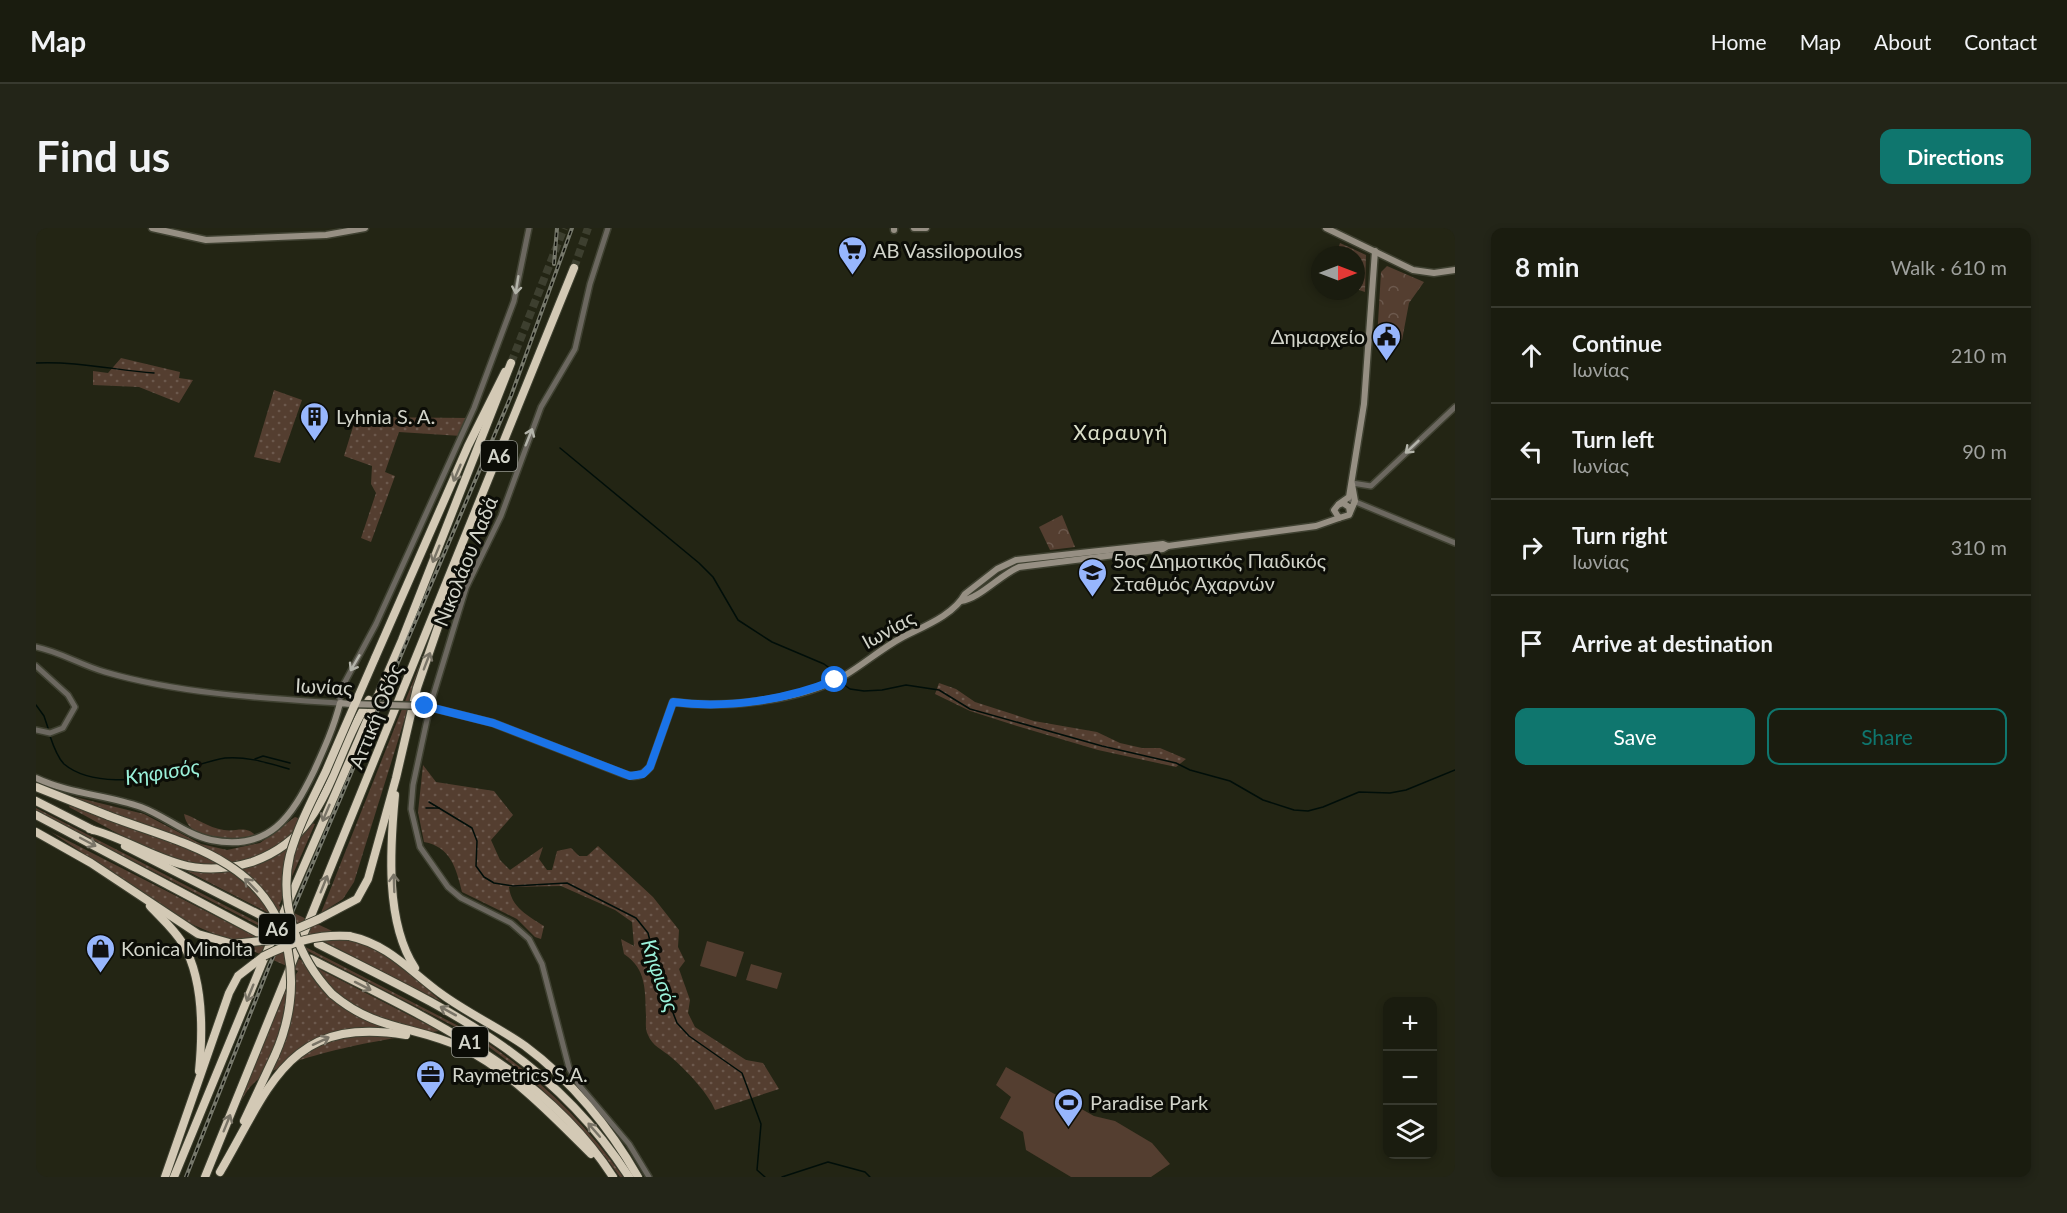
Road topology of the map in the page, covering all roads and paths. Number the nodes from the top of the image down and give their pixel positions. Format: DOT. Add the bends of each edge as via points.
graph roads {
  1 [pos="152,228"];
  2 [pos="365,228"];
  3 [pos="529,228"];
  4 [pos="608,228"];
  5 [pos="914,228"];
  6 [pos="924,228"];
  7 [pos="1326,228"];
  8 [pos="1376,251"];
  9 [pos="574,268"];
  10 [pos="1455,270"];
  11 [pos="1455,408"];
  12 [pos="1352,483"];
  13 [pos="1351,505"];
  14 [pos="1337,506"];
  15 [pos="1339,518"];
  16 [pos="1321,526"];
  17 [pos="467,535"];
  18 [pos="1455,543"];
  19 [pos="36,647"];
  20 [pos="36,666"];
  21 [pos="382,682"];
  22 [pos="340,703"];
  23 [pos="427,706"];
  24 [pos="39,732"];
  25 [pos="36,778"];
  26 [pos="396,778"];
  27 [pos="36,787"];
  28 [pos="36,801"];
  29 [pos="36,815"];
  30 [pos="90,829"];
  31 [pos="36,832"];
  32 [pos="140,897"];
  33 [pos="420,976"];
  34 [pos="446,1042"];
  35 [pos="197,1086"];
  36 [pos="603,1161"];
  37 [pos="219,1175"];
  38 [pos="165,1177"];
  39 [pos="174,1177"];
  40 [pos="205,1177"];
  41 [pos="613,1177"];
  42 [pos="629,1177"];
  43 [pos="638,1177"];
  44 [pos="648,1177"];
  1 -- 2 [label="main road" via="206,240 326,235"];
  3 -- 22 [label="street, one-way" via="514,301 474,408 376,624 343,686"];
  23 -- 4 [label="street, Νικολάου Λαδά, one-way" via="469,581 501,516 541,407 575,349"];
  5 -- 6 [label="main road"];
  7 -- 8 [label="main road"];
  8 -- 10 [label="main road" via="1413,270"];
  8 -- 12 [label="main road" via="1367,378"];
  9 -- 17 [label="highway, Αττική Οδός / Α6"];
  11 -- 12 [label="street, one-way" via="1371,486"];
  12 -- 13 [label="main road"];
  13 -- 14 [label="main road"];
  13 -- 14 [label="main road"];
  13 -- 15 [label="main road, Ιωνίας" via="1345,518"];
  13 -- 18 [label="street"];
  14 -- 15 [label="main road" via="1335,514"];
  14 -- 16 [label="main road"];
  15 -- 16 [label="main road, Ιωνίας"];
  16 -- 23 [label="main road, Ιωνίας" via="1019,567 835,680 790,696 730,703 673,702 650,767 643,774 630,776 493,723"];
  26 -- 17 [label="highway, one-way" via="417,688"];
  40 -- 17 [label="highway, Αττική Οδός / Α6, one-way"];
  19 -- 22 [label="street, Ιωνίας" via="104,671 162,685 245,698"];
  20 -- 24 [label="street" via="74,702 74,711 63,728"];
  21 -- 30 [label="highway" via="364,709 317,811 299,833 273,853 243,865 194,867"];
  21 -- 34 [label="highway, Αττική Οδός / Α6, bridge" via="511,363 498,381 301,824 289,861 287,891 294,931 305,958 332,994 380,1024"];
  21 -- 39 [label="highway, Αττική Οδός / Α6, one-way"];
  22 -- 23 [label="main road, Ιωνίας, bridge"];
  22 -- 25 [label="main road" via="328,742 296,808 274,829 244,841 207,839 139,806 93,797"];
  23 -- 44 [label="street, Νικολάου Λαδά" via="412,798 413,824 420,846 453,892 506,919 529,939 542,964 569,1068 622,1135"];
  26 -- 32 [label="highway, bridge" via="362,893 329,914 271,940 233,944 198,934"];
  33 -- 26 [label="highway, one-way" via="404,949 396,923 392,828"];
  37 -- 27 [label="highway, one-way, bridge" via="289,1018 292,988 288,949 271,910 253,886 208,854"];
  28 -- 30 [label="highway, Α1"];
  29 -- 36 [label="highway, Α1, one-way, bridge" via="428,1019 495,1059 559,1112"];
  42 -- 30 [label="highway, Α1, one-way, bridge" via="557,1089 505,1046 437,1005"];
  31 -- 32 [label="highway"];
  32 -- 35 [label="highway" via="175,932 191,962 201,1031"];
  33 -- 35 [label="highway, bridge" via="379,945 349,936 303,939 264,956 238,976 229,993"];
  33 -- 43 [label="highway" via="543,1060 590,1109"];
  34 -- 36 [label="highway" via="465,1049 501,1074"];
  37 -- 34 [label="highway, one-way" via="275,1075 320,1040 349,1032 374,1031"];
  35 -- 38 [label="highway"];
  36 -- 41 [label="highway, Α1"];
}
